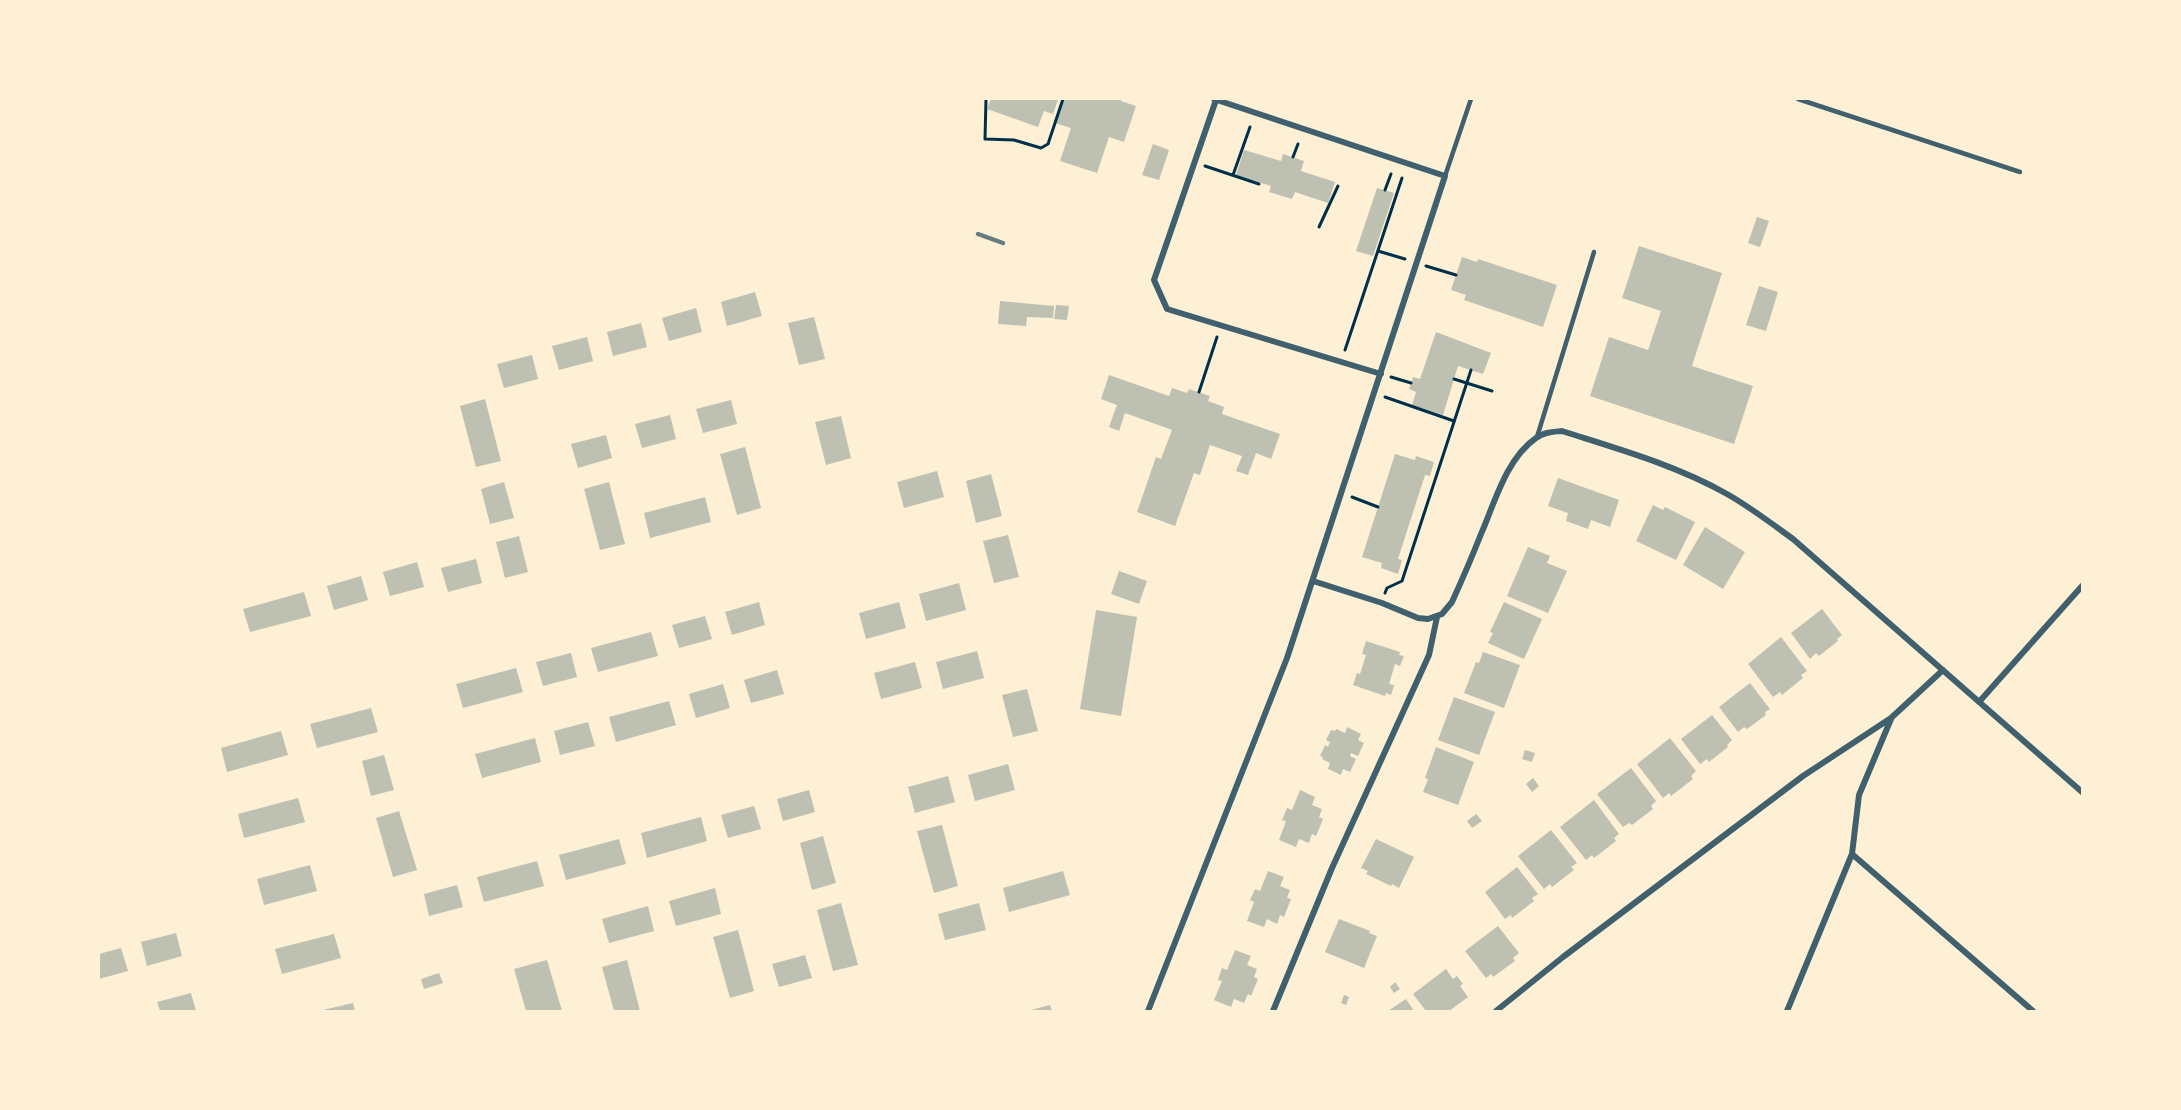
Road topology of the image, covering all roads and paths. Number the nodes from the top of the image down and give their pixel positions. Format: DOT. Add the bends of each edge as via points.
graph roads {
  1 [pos="986,99"];
  2 [pos="1063,99"];
  3 [pos="1215,99"];
  4 [pos="1471,99"];
  5 [pos="1798,99"];
  6 [pos="1250,127"];
  7 [pos="1298,144"];
  8 [pos="1293,157"];
  9 [pos="1194,162"];
  10 [pos="2020,172"];
  11 [pos="1390,174"];
  12 [pos="1233,176"];
  13 [pos="1445,176"];
  14 [pos="1402,178"];
  15 [pos="1259,184"];
  16 [pos="1338,186"];
  17 [pos="1385,190"];
  18 [pos="1319,227"];
  19 [pos="1594,252"];
  20 [pos="1221,326"];
  21 [pos="1342,362"];
  22 [pos="1471,370"];
  23 [pos="1381,374"];
  24 [pos="1397,379"];
  25 [pos="1454,379"];
  26 [pos="1411,383"];
  27 [pos="1467,383"];
  28 [pos="1492,391"];
  29 [pos="1199,392"];
  30 [pos="1374,393"];
  31 [pos="1454,421"];
  32 [pos="1537,437"];
  33 [pos="1357,499"];
  34 [pos="1378,507"];
  35 [pos="1313,581"];
  36 [pos="2082,586"];
  37 [pos="1382,603"];
  38 [pos="1437,617"];
  39 [pos="1943,670"];
  40 [pos="1979,702"];
  41 [pos="1891,718"];
  42 [pos="2082,792"];
  43 [pos="1852,854"];
  44 [pos="1148,1011"];
  45 [pos="1273,1011"];
  46 [pos="1496,1011"];
  47 [pos="1787,1011"];
  48 [pos="2033,1011"];
  1 -- 2 [label="path" via="985,139 1014,140 1041,148 1048,144"];
  3 -- 9 [label="street"];
  3 -- 13 [label="street"];
  4 -- 13 [label="lane"];
  5 -- 10 [label="lane"];
  6 -- 12 [label="path"];
  7 -- 8 [label="path"];
  9 -- 12 [label="path"];
  9 -- 20 [label="street" via="1154,280 1167,309"];
  11 -- 17 [label="path"];
  12 -- 15 [label="path"];
  13 -- 23 [label="street"];
  14 -- 21 [label="path"];
  16 -- 18 [label="path"];
  19 -- 32 [label="lane"];
  20 -- 21 [label="street"];
  20 -- 29 [label="path"];
  21 -- 23 [label="street"];
  22 -- 27 [label="path"];
  23 -- 30 [label="street"];
  24 -- 26 [label="path"];
  25 -- 27 [label="path"];
  27 -- 28 [label="path"];
  27 -- 31 [label="path"];
  30 -- 31 [label="path"];
  30 -- 35 [label="street"];
  31 -- 37 [label="path" via="1402,581 1387,588"];
  32 -- 38 [label="street" via="1514,462 1452,602"];
  32 -- 39 [label="street" via="1562,431 1649,460 1727,494 1792,539"];
  33 -- 34 [label="path"];
  35 -- 37 [label="street"];
  35 -- 44 [label="street" via="1287,658"];
  36 -- 40 [label="street"];
  37 -- 38 [label="street" via="1418,618"];
  38 -- 45 [label="street" via="1429,655 1332,868"];
  39 -- 40 [label="street"];
  39 -- 41 [label="street"];
  40 -- 42 [label="street"];
  41 -- 43 [label="street" via="1859,795"];
  41 -- 46 [label="street" via="1782,791"];
  43 -- 47 [label="street"];
  43 -- 48 [label="street"];
}
